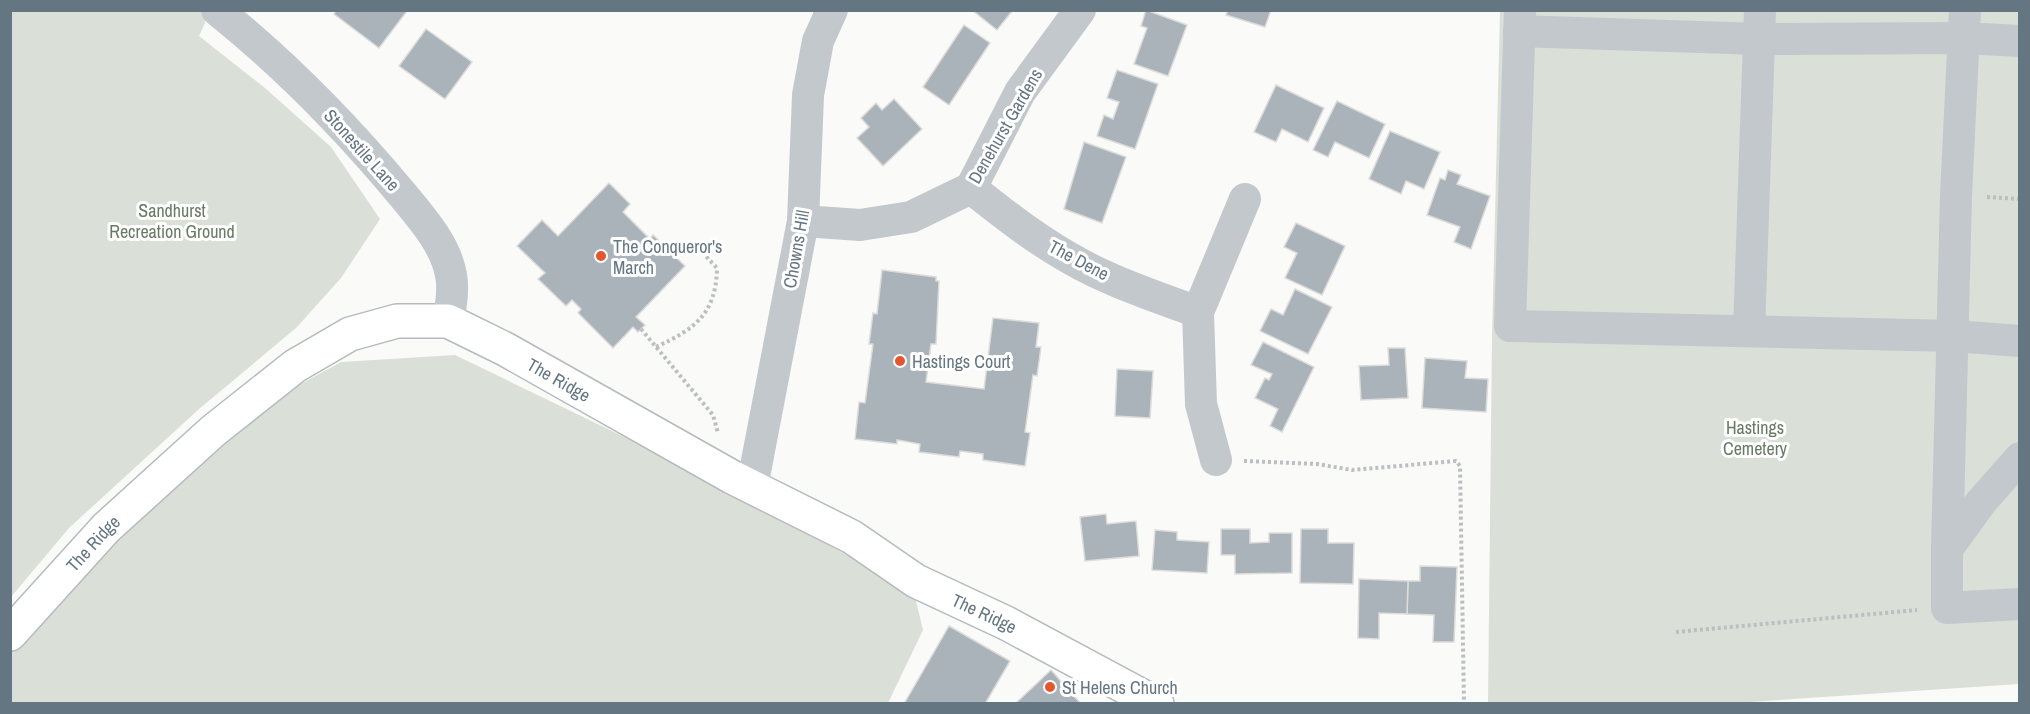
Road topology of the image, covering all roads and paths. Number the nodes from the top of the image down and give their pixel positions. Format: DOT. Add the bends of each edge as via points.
graph roads {
  1 [pos="217,10"];
  2 [pos="832,10"];
  3 [pos="1080,10"];
  4 [pos="247,21"];
  5 [pos="1520,21"];
  6 [pos="1965,24"];
  7 [pos="1760,25"];
  8 [pos="2019,41"];
  9 [pos="971,188"];
  10 [pos="1245,199"];
  11 [pos="803,221"];
  12 [pos="701,251"];
  13 [pos="1198,312"];
  14 [pos="448,321"];
  15 [pos="641,329"];
  16 [pos="1749,331"];
  17 [pos="1954,336"];
  18 [pos="2019,341"];
  19 [pos="656,347"];
  20 [pos="2019,458"];
  21 [pos="1216,460"];
  22 [pos="742,482"];
  23 [pos="1947,549"];
  24 [pos="2019,604"];
  25 [pos="1947,608"];
  26 [pos="1676,632"];
  27 [pos="10,634"];
  28 [pos="1157,704"];
  29 [pos="1464,704"];
  1 -- 4 [label="street, Stonestile Lane"];
  2 -- 11 [label="street, Chowns Hill" via="818,40 808,95"];
  3 -- 9 [label="street, Denehurst Gardens" via="1020,92"];
  4 -- 14 [label="street, Stonestile Lane" via="346,127 444,252 452,276"];
  5 -- 7 [label="street"];
  5 -- 16 [label="street" via="1510,326"];
  6 -- 7 [label="street"];
  6 -- 8 [label="street"];
  6 -- 17 [label="street"];
  7 -- 16 [label="street"];
  9 -- 11 [label="street, Denehurst Gardens" via="911,217 860,225"];
  9 -- 13 [label="street, The Dene" via="1016,223 1082,265"];
  10 -- 13 [label="street"];
  11 -- 22 [label="street, Chowns Hill"];
  12 -- 19 [label="path" via="717,268 717,288 703,317 686,333"];
  13 -- 21 [label="street" via="1201,404"];
  14 -- 22 [label="main road, The Ridge"];
  14 -- 27 [label="main road, The Ridge" via="397,321 350,334 295,366 213,431 106,528"];
  15 -- 19 [label="path"];
  16 -- 17 [label="street"];
  17 -- 18 [label="street"];
  17 -- 23 [label="street"];
  19 -- 22 [label="path" via="713,415"];
  20 -- 23 [label="street"];
  21 -- 29 [label="path" via="1317,464 1352,470 1456,461 1460,466"];
  22 -- 28 [label="main road, The Ridge" via="852,537 916,581 1006,623"];
  23 -- 25 [label="street"];
  24 -- 25 [label="street"];
  25 -- 26 [label="path"];
}
